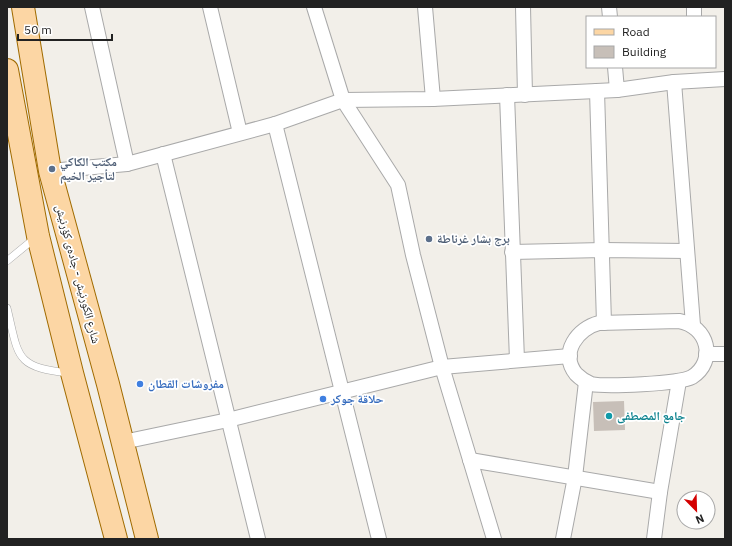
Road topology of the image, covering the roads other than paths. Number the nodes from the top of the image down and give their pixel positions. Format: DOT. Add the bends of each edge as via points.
graph roads {
  1 [pos="23,7"];
  2 [pos="92,7"];
  3 [pos="210,7"];
  4 [pos="314,7"];
  5 [pos="425,7"];
  6 [pos="523,7"];
  7 [pos="615,68"];
  8 [pos="7,70"];
  9 [pos="697,74"];
  10 [pos="725,79"];
  11 [pos="674,82"];
  12 [pos="617,90"];
  13 [pos="597,91"];
  14 [pos="525,94"];
  15 [pos="507,95"];
  16 [pos="433,99"];
  17 [pos="343,100"];
  18 [pos="275,124"];
  19 [pos="240,133"];
  20 [pos="163,154"];
  21 [pos="127,164"];
  22 [pos="50,171"];
  23 [pos="38,236"];
  24 [pos="603,250"];
  25 [pos="687,251"];
  26 [pos="512,252"];
  27 [pos="7,261"];
  28 [pos="81,286"];
  29 [pos="53,294"];
  30 [pos="7,308"];
  31 [pos="604,323"];
  32 [pos="693,325"];
  33 [pos="95,337"];
  34 [pos="65,345"];
  35 [pos="706,354"];
  36 [pos="725,354"];
  37 [pos="570,356"];
  38 [pos="517,360"];
  39 [pos="442,367"];
  40 [pos="72,373"];
  41 [pos="679,381"];
  42 [pos="586,382"];
  43 [pos="344,392"];
  44 [pos="228,420"];
  45 [pos="123,442"];
  46 [pos="470,460"];
  47 [pos="575,477"];
  48 [pos="660,492"];
  49 [pos="116,539"];
  50 [pos="147,539"];
  51 [pos="258,539"];
  52 [pos="379,539"];
  53 [pos="494,539"];
  54 [pos="563,539"];
  55 [pos="654,539"];
  1 -- 22 [label="main road, شارع الكورنيش - جادەی کۆرنیش"];
  2 -- 21 [label="street"];
  3 -- 19 [label="street"];
  4 -- 17 [label="street"];
  5 -- 16 [label="street"];
  6 -- 14 [label="street"];
  7 -- 12 [label="street"];
  8 -- 23 [label="main road"];
  9 -- 10 [label="street"];
  9 -- 11 [label="street"];
  11 -- 12 [label="street"];
  11 -- 25 [label="street"];
  12 -- 13 [label="street"];
  13 -- 14 [label="street"];
  13 -- 24 [label="street"];
  14 -- 15 [label="street"];
  15 -- 16 [label="street"];
  15 -- 26 [label="street"];
  16 -- 17 [label="street"];
  17 -- 18 [label="street"];
  17 -- 39 [label="street" via="398,185"];
  18 -- 19 [label="street"];
  18 -- 43 [label="street"];
  19 -- 20 [label="street"];
  20 -- 21 [label="street"];
  20 -- 44 [label="street"];
  21 -- 22 [label="street"];
  22 -- 28 [label="main road, شارع الكورنيش - جادەی کۆرنیش"];
  23 -- 27 [label="lane"];
  23 -- 29 [label="main road"];
  24 -- 25 [label="street"];
  24 -- 26 [label="street"];
  24 -- 31 [label="street"];
  25 -- 32 [label="street"];
  26 -- 38 [label="street"];
  28 -- 29 [label="main road"];
  28 -- 33 [label="main road, شارع الكورنيش - جادەی کۆرنیش"];
  29 -- 34 [label="main road"];
  30 -- 40 [label="lane" via="18,352 26,362 42,370"];
  31 -- 32 [label="street" via="679,321"];
  31 -- 37 [label="street" via="587,327 576,336"];
  32 -- 35 [label="street" via="703,335"];
  33 -- 34 [label="main road"];
  33 -- 45 [label="main road, شارع الكورنيش - جادەی کۆرنیش"];
  34 -- 40 [label="main road"];
  35 -- 36 [label="street"];
  35 -- 41 [label="street" via="700,370 692,377"];
  37 -- 38 [label="street"];
  37 -- 42 [label="street" via="576,373"];
  38 -- 39 [label="street"];
  39 -- 43 [label="street"];
  39 -- 46 [label="street"];
  40 -- 49 [label="main road"];
  41 -- 42 [label="street" via="598,385"];
  41 -- 48 [label="street"];
  42 -- 47 [label="street"];
  43 -- 44 [label="street"];
  43 -- 52 [label="street"];
  44 -- 45 [label="street"];
  44 -- 51 [label="street"];
  45 -- 50 [label="main road, شارع الكورنيش - جادەی کۆرنیش"];
  46 -- 47 [label="street"];
  46 -- 53 [label="street"];
  47 -- 48 [label="street"];
  47 -- 54 [label="street"];
  48 -- 55 [label="street"];
}
